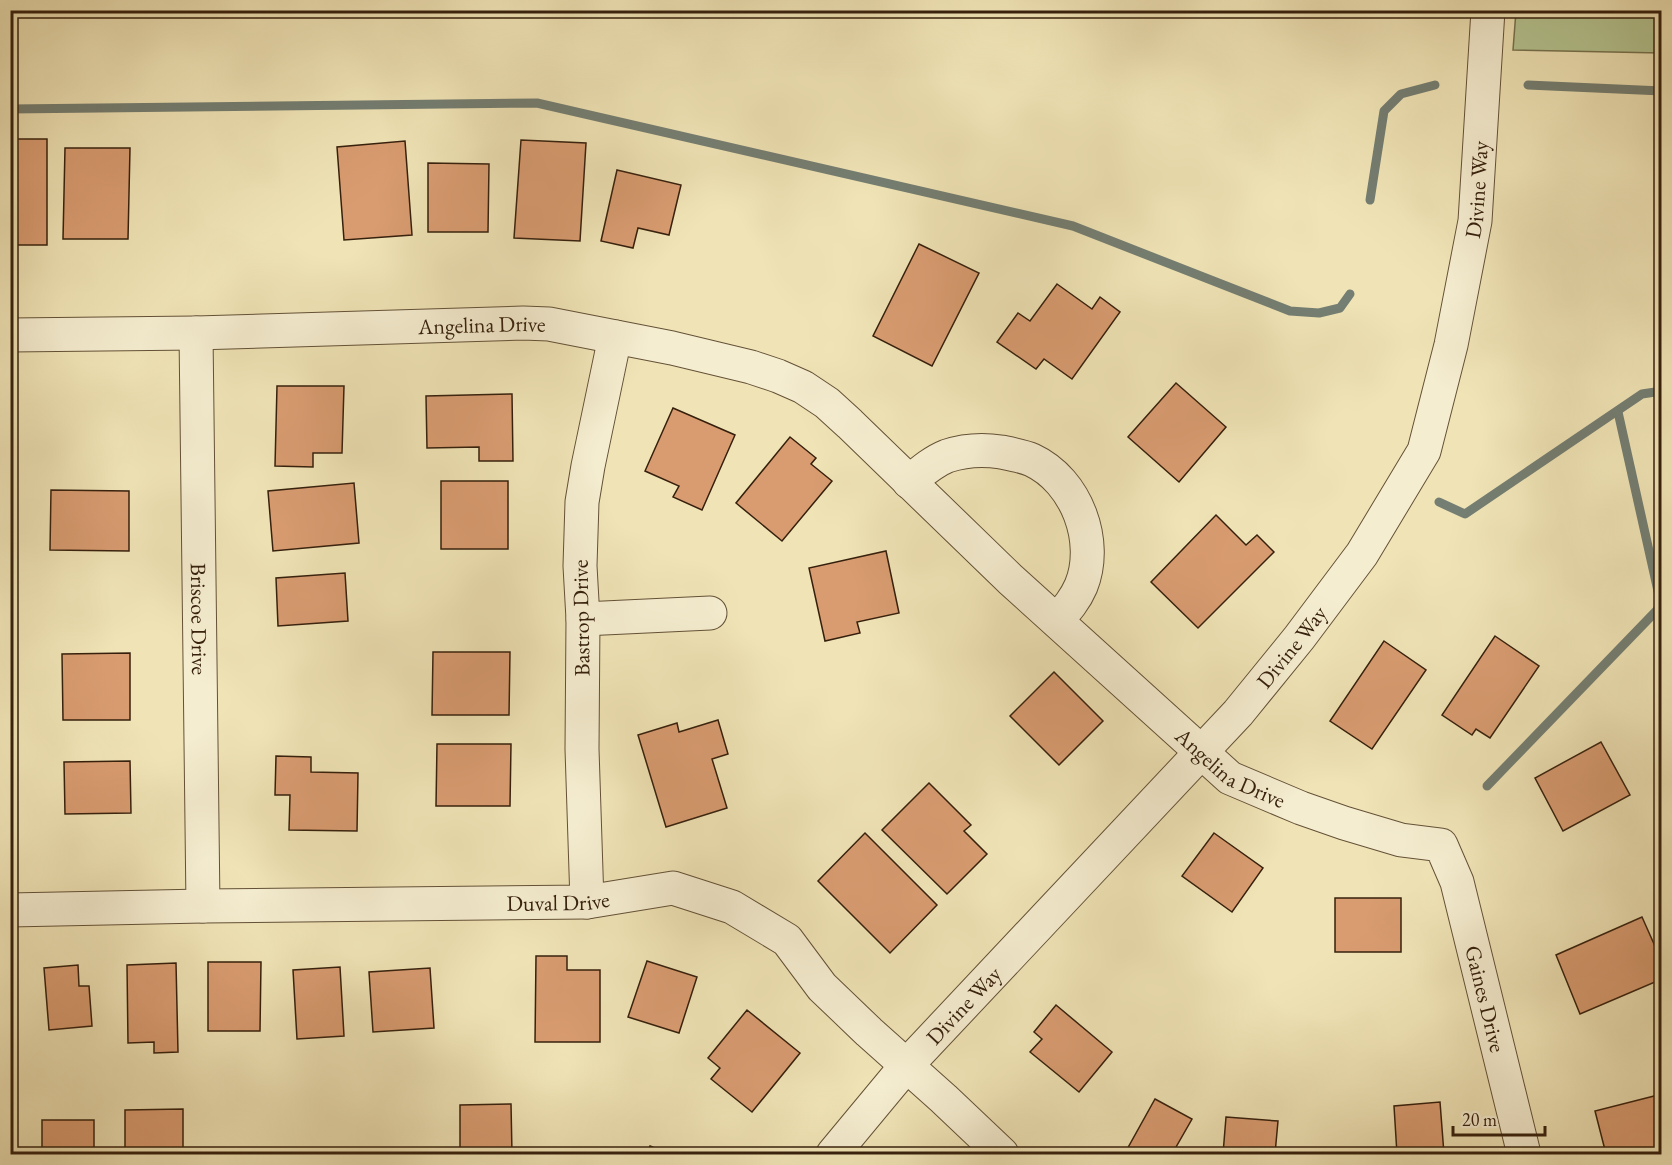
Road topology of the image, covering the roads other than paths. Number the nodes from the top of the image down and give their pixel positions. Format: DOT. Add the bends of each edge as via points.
graph roads {
  1 [pos="1488,10"];
  2 [pos="196,333"];
  3 [pos="10,335"];
  4 [pos="615,337"];
  5 [pos="909,482"];
  6 [pos="710,613"];
  7 [pos="583,619"];
  8 [pos="1057,620"];
  9 [pos="1200,752"];
  10 [pos="1441,845"];
  11 [pos="587,902"];
  12 [pos="203,906"];
  13 [pos="10,910"];
  14 [pos="906,1066"];
  15 [pos="833,1155"];
  16 [pos="1002,1155"];
  17 [pos="1524,1155"];
  1 -- 9 [label="street, Divine Way" via="1474,221 1451,345 1424,451 1362,554 1238,713"];
  2 -- 3 [label="street, Angelina Drive"];
  2 -- 4 [label="street, Angelina Drive" via="523,323"];
  2 -- 12 [label="street, Briscoe Drive"];
  4 -- 5 [label="street, Angelina Drive" via="751,367 803,387 827,403"];
  4 -- 7 [label="street, Bastrop Drive" via="582,502"];
  5 -- 8 [label="street, Angelina Drive"];
  5 -- 8 [label="street" via="946,457 970,450 1013,454 1033,460 1048,471 1077,504 1088,544 1081,585"];
  6 -- 7 [label="street"];
  7 -- 11 [label="street, Bastrop Drive"];
  8 -- 9 [label="street, Angelina Drive"];
  9 -- 10 [label="street, Angelina Drive" via="1230,777 1301,808 1401,840"];
  9 -- 14 [label="street, Divine Way"];
  10 -- 17 [label="street, Gaines Drive" via="1457,882"];
  11 -- 12 [label="street, Duval Drive"];
  11 -- 14 [label="street, Duval Drive" via="674,888 732,907 787,940 822,987"];
  12 -- 13 [label="street, Duval Drive"];
  14 -- 15 [label="street, Divine Way"];
  14 -- 16 [label="street, Duval Drive"];
}
